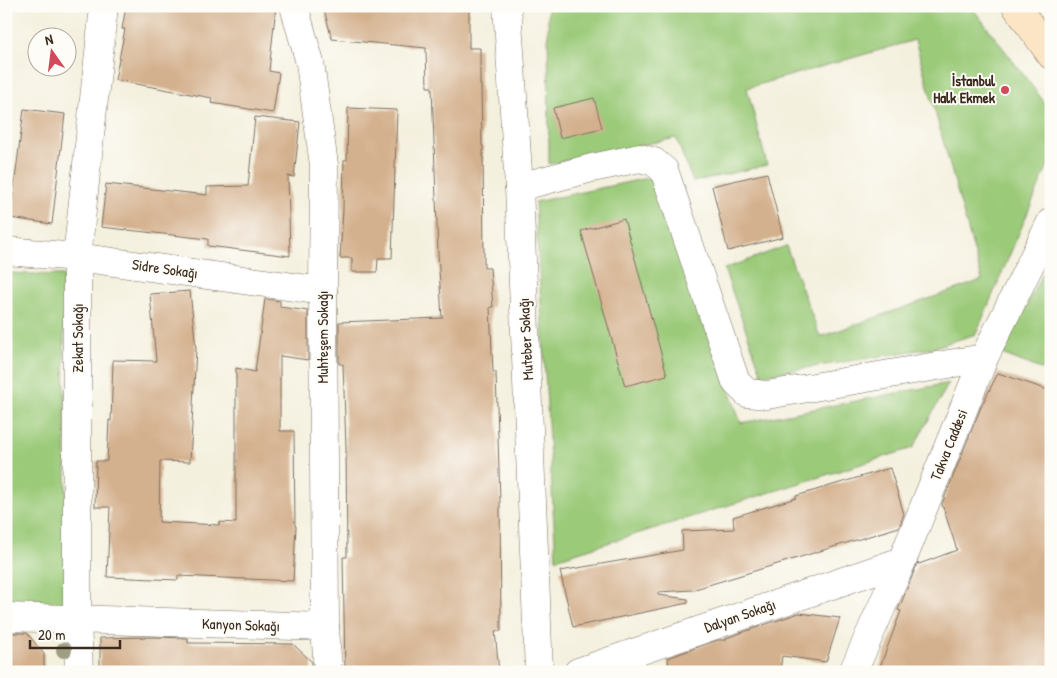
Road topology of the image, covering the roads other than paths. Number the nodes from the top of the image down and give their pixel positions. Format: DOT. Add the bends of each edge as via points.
graph roads {
  1 [pos="104,6"];
  2 [pos="294,6"];
  3 [pos="507,6"];
  4 [pos="1016,6"];
  5 [pos="1051,54"];
  6 [pos="519,187"];
  7 [pos="1051,222"];
  8 [pos="6,251"];
  9 [pos="77,257"];
  10 [pos="323,291"];
  11 [pos="984,358"];
  12 [pos="902,561"];
  13 [pos="6,617"];
  14 [pos="77,619"];
  15 [pos="325,627"];
  16 [pos="79,672"];
  17 [pos="328,672"];
  18 [pos="539,672"];
  19 [pos="578,672"];
  20 [pos="853,672"];
  1 -- 9 [label="street, Zekat Sokağı"];
  2 -- 10 [label="street, Muhteşem Sokağı" via="310,63 324,165"];
  3 -- 6 [label="street, Muteber Sokağı"];
  4 -- 5 [label="street"];
  6 -- 11 [label="street" via="640,158 654,162 664,170 736,382 747,393 767,395"];
  6 -- 18 [label="street, Muteber Sokağı"];
  7 -- 11 [label="street, Takva Caddesi"];
  8 -- 9 [label="street, Sidre Sokağı"];
  9 -- 10 [label="street, Sidre Sokağı"];
  9 -- 14 [label="street, Zekat Sokağı"];
  10 -- 15 [label="street, Muhteşem Sokağı"];
  11 -- 12 [label="street, Takva Caddesi"];
  12 -- 19 [label="street, Dalyan Sokağı"];
  12 -- 20 [label="street, Takva Caddesi"];
  13 -- 14 [label="street, Kanyon Sokağı"];
  14 -- 15 [label="street, Kanyon Sokağı"];
  14 -- 16 [label="street, Zekat Sokağı"];
  15 -- 17 [label="street, Muhteşem Sokağı"];
}
